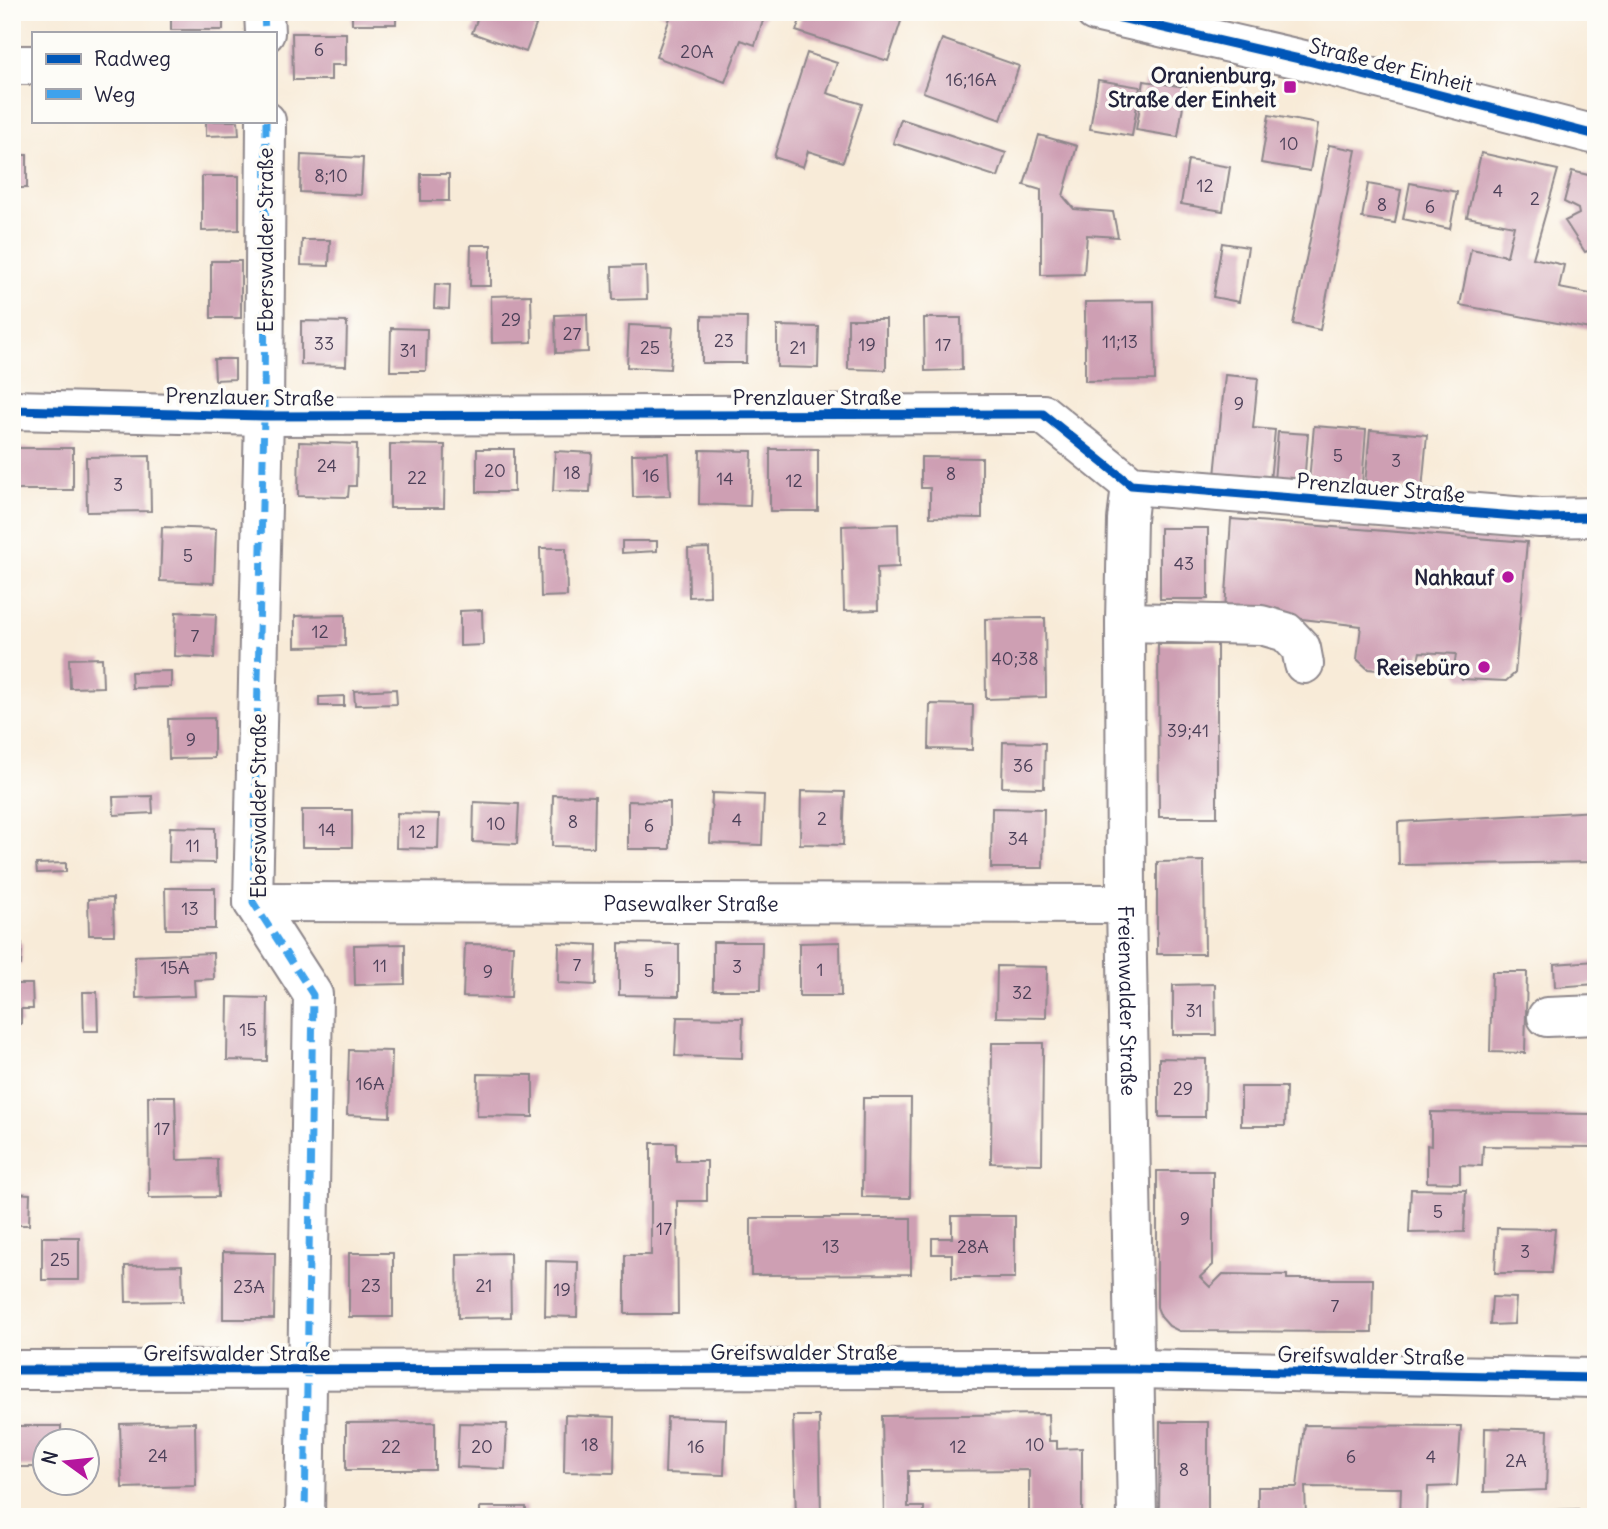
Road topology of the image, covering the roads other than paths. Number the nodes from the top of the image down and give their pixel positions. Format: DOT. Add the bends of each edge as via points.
graph roads {
  1 [pos="264,12"];
  2 [pos="1095,12"];
  3 [pos="1133,17"];
  4 [pos="265,32"];
  5 [pos="12,65"];
  6 [pos="32,65"];
  7 [pos="266,122"];
  8 [pos="1596,135"];
  9 [pos="12,410"];
  10 [pos="264,416"];
  11 [pos="1131,485"];
  12 [pos="1596,517"];
  13 [pos="1125,622"];
  14 [pos="1304,664"];
  15 [pos="253,902"];
  16 [pos="1126,904"];
  17 [pos="1596,1015"];
  18 [pos="1547,1017"];
  19 [pos="1134,1369"];
  20 [pos="12,1370"];
  21 [pos="307,1370"];
  22 [pos="1596,1378"];
  23 [pos="305,1517"];
  24 [pos="1137,1517"];
  1 -- 4 [label="street"];
  2 -- 3 [label="street, Straße der Einheit"];
  3 -- 8 [label="street, Straße der Einheit"];
  5 -- 6 [label="street"];
  7 -- 10 [label="street, Eberswalder Straße"];
  9 -- 10 [label="street, Prenzlauer Straße"];
  10 -- 11 [label="street, Prenzlauer Straße" via="1043,414"];
  10 -- 15 [label="street, Eberswalder Straße"];
  11 -- 12 [label="street, Prenzlauer Straße" via="1540,519"];
  11 -- 13 [label="street, Freienwalder Straße"];
  13 -- 14 [label="street" via="1261,625 1286,632 1301,648"];
  13 -- 16 [label="street, Freienwalder Straße"];
  15 -- 16 [label="street, Pasewalker Straße"];
  15 -- 21 [label="street, Eberswalder Straße" via="313,995"];
  16 -- 19 [label="street, Freienwalder Straße"];
  17 -- 18 [label="street"];
  19 -- 21 [label="street, Greifswalder Straße"];
  19 -- 22 [label="street, Greifswalder Straße"];
  19 -- 24 [label="street, Freienwalder Straße"];
  20 -- 21 [label="street, Greifswalder Straße"];
  21 -- 23 [label="street, Eberswalder Straße"];
}
